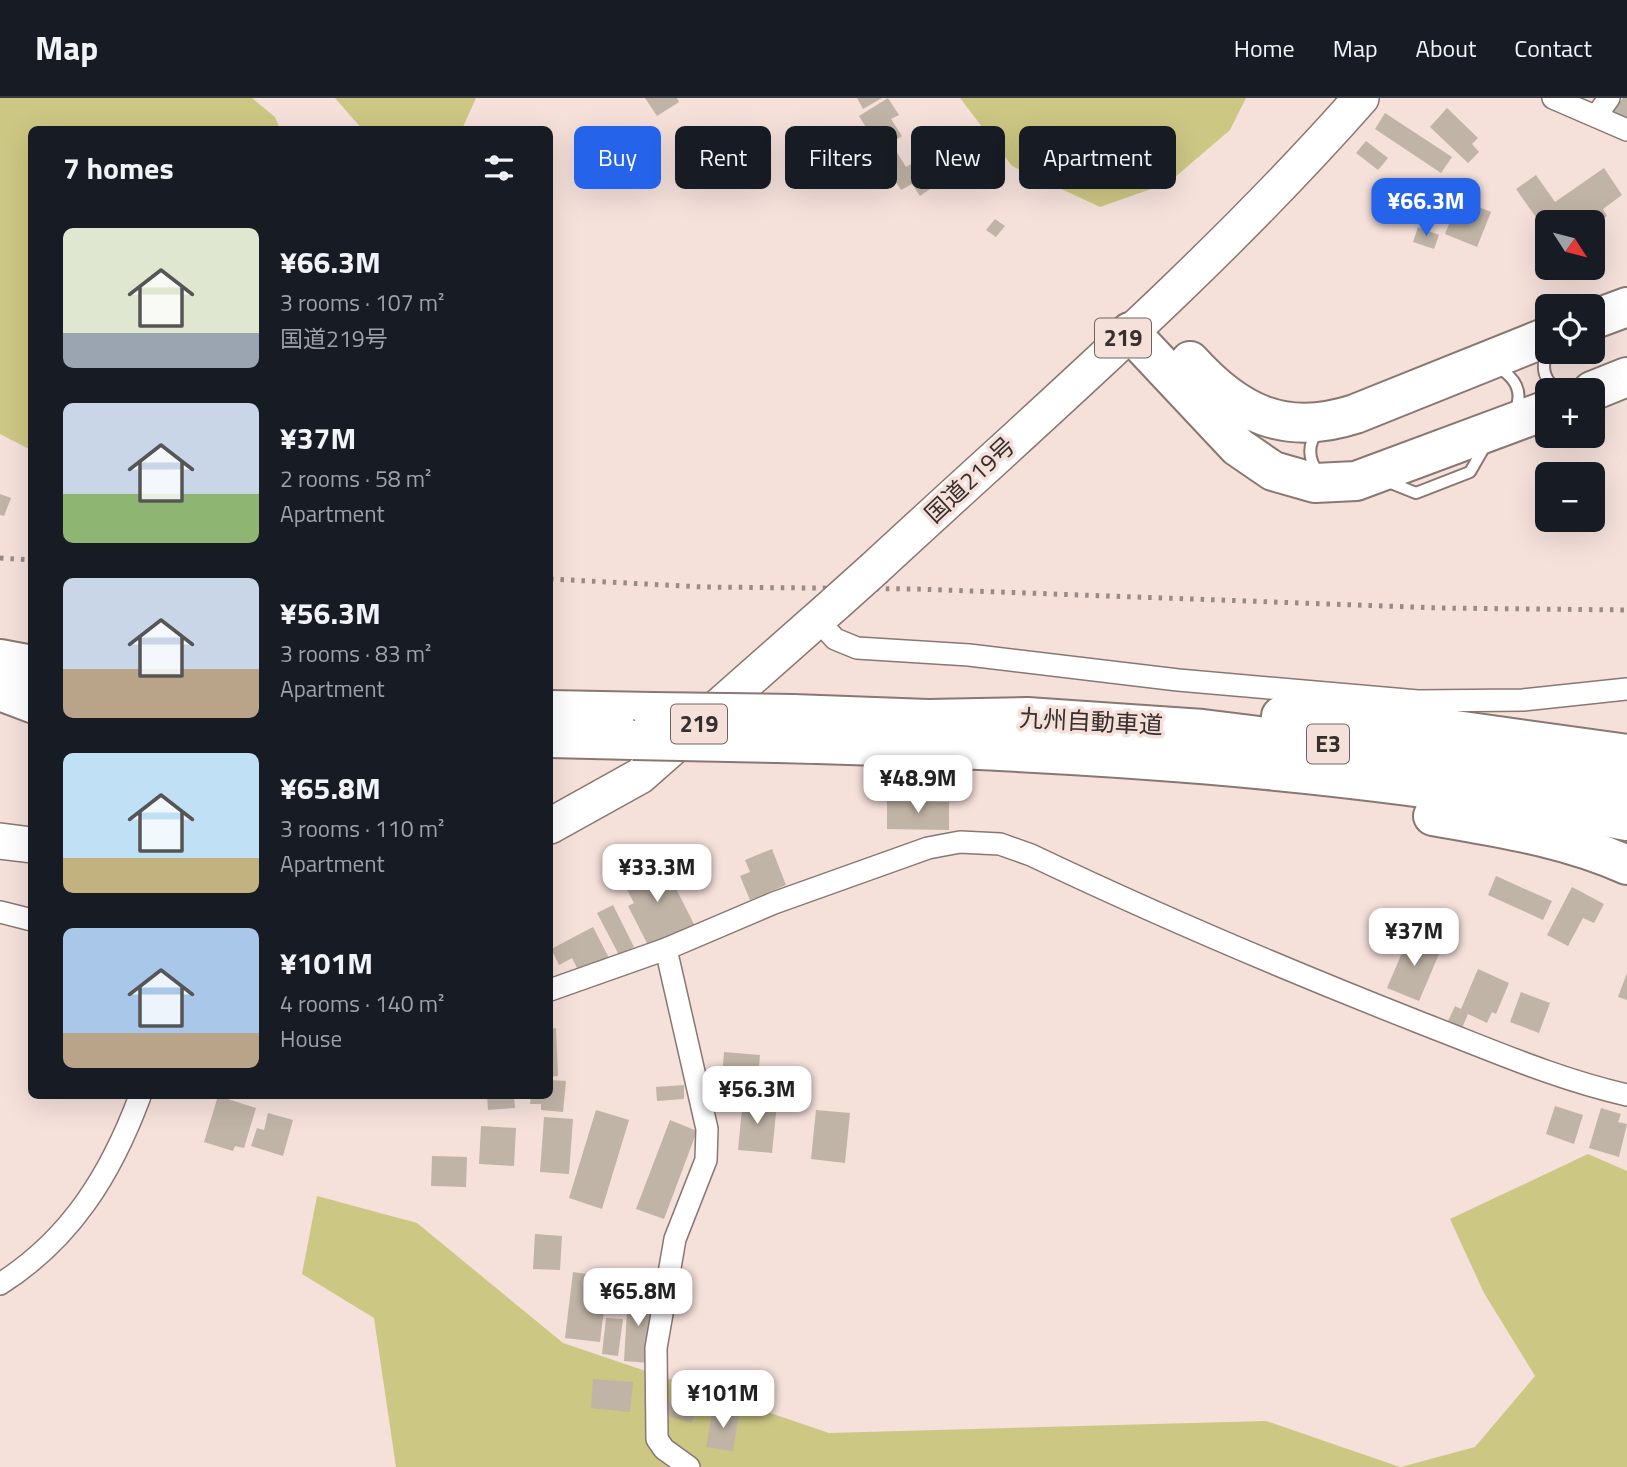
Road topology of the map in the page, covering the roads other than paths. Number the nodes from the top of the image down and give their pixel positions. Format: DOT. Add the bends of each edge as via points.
graph roads {
  1 [pos="1361,98"];
  2 [pos="1553,98"];
  3 [pos="1603,106"];
  4 [pos="1627,130"];
  5 [pos="1627,307"];
  6 [pos="1605,315"];
  7 [pos="1139,323"];
  8 [pos="1535,342"];
  9 [pos="1477,364"];
  10 [pos="1627,377"];
  11 [pos="1605,386"];
  12 [pos="1535,415"];
  13 [pos="1331,422"];
  14 [pos="1499,429"];
  15 [pos="1335,484"];
  16 [pos="827,612"];
  17 [pos="0,651"];
  18 [pos="28,654"];
  19 [pos="0,659"];
  20 [pos="28,664"];
  21 [pos="0,688"];
  22 [pos="1627,689"];
  23 [pos="28,693"];
  24 [pos="0,706"];
  25 [pos="553,711"];
  26 [pos="28,716"];
  27 [pos="1027,717"];
  28 [pos="642,726"];
  29 [pos="785,728"];
  30 [pos="553,738"];
  31 [pos="1627,754"];
  32 [pos="1192,764"];
  33 [pos="1627,791"];
  34 [pos="1627,821"];
  35 [pos="553,824"];
  36 [pos="0,841"];
  37 [pos="28,844"];
  38 [pos="1627,865"];
  39 [pos="0,912"];
  40 [pos="28,919"];
  41 [pos="666,949"];
  42 [pos="553,989"];
  43 [pos="1627,1094"];
  44 [pos="139,1099"];
  45 [pos="0,1284"];
  46 [pos="689,1467"];
  1 -- 7 [label="highway, 国道219号 / 219" via="1299,169"];
  2 -- 3 [label="street"];
  3 -- 4 [label="street"];
  5 -- 6 [label="highway"];
  7 -- 13 [label="highway" via="1242,407 1286,422"];
  7 -- 15 [label="highway" via="1238,447 1255,461 1291,478"];
  7 -- 16 [label="highway, 国道219号 / 219, bridge"];
  8 -- 9 [label="highway"];
  9 -- 13 [label="highway"];
  9 -- 14 [label="lane" via="1505,372 1520,392 1518,404"];
  10 -- 11 [label="highway"];
  12 -- 14 [label="highway"];
  13 -- 15 [label="lane" via="1315,434 1311,463"];
  14 -- 15 [label="highway"];
  16 -- 22 [label="street" via="835,639 857,648 969,655 1178,680 1418,701 1522,701"];
  16 -- 35 [label="highway, 国道219号 / 219" via="640,776"];
  17 -- 18 [label="lane"];
  19 -- 20 [label="highway"];
  21 -- 23 [label="highway"];
  24 -- 26 [label="lane"];
  25 -- 28 [label="highway, 九州自動車道 / E3"];
  27 -- 29 [label="highway, 九州自動車道 / E3"];
  27 -- 31 [label="highway" via="1202,714 1377,719"];
  27 -- 33 [label="highway, 九州自動車道 / E3" via="1203,729 1378,751"];
  28 -- 29 [label="highway, 九州自動車道 / E3, bridge"];
  28 -- 30 [label="highway, 九州自動車道 / E3"];
  29 -- 32 [label="highway, 九州自動車道 / E3"];
  32 -- 34 [label="highway, 九州自動車道 / E3" via="1542,805"];
  32 -- 38 [label="highway" via="1345,802 1541,834"];
  36 -- 37 [label="highway"];
  39 -- 40 [label="street"];
  41 -- 42 [label="street"];
  41 -- 43 [label="street" via="774,903 928,848 960,842 1000,844 1344,993 1555,1076"];
  41 -- 46 [label="street" via="707,1129 706,1160 675,1239 656,1348 657,1439"];
  44 -- 45 [label="street" via="126,1134 89,1199 56,1242"];
}
